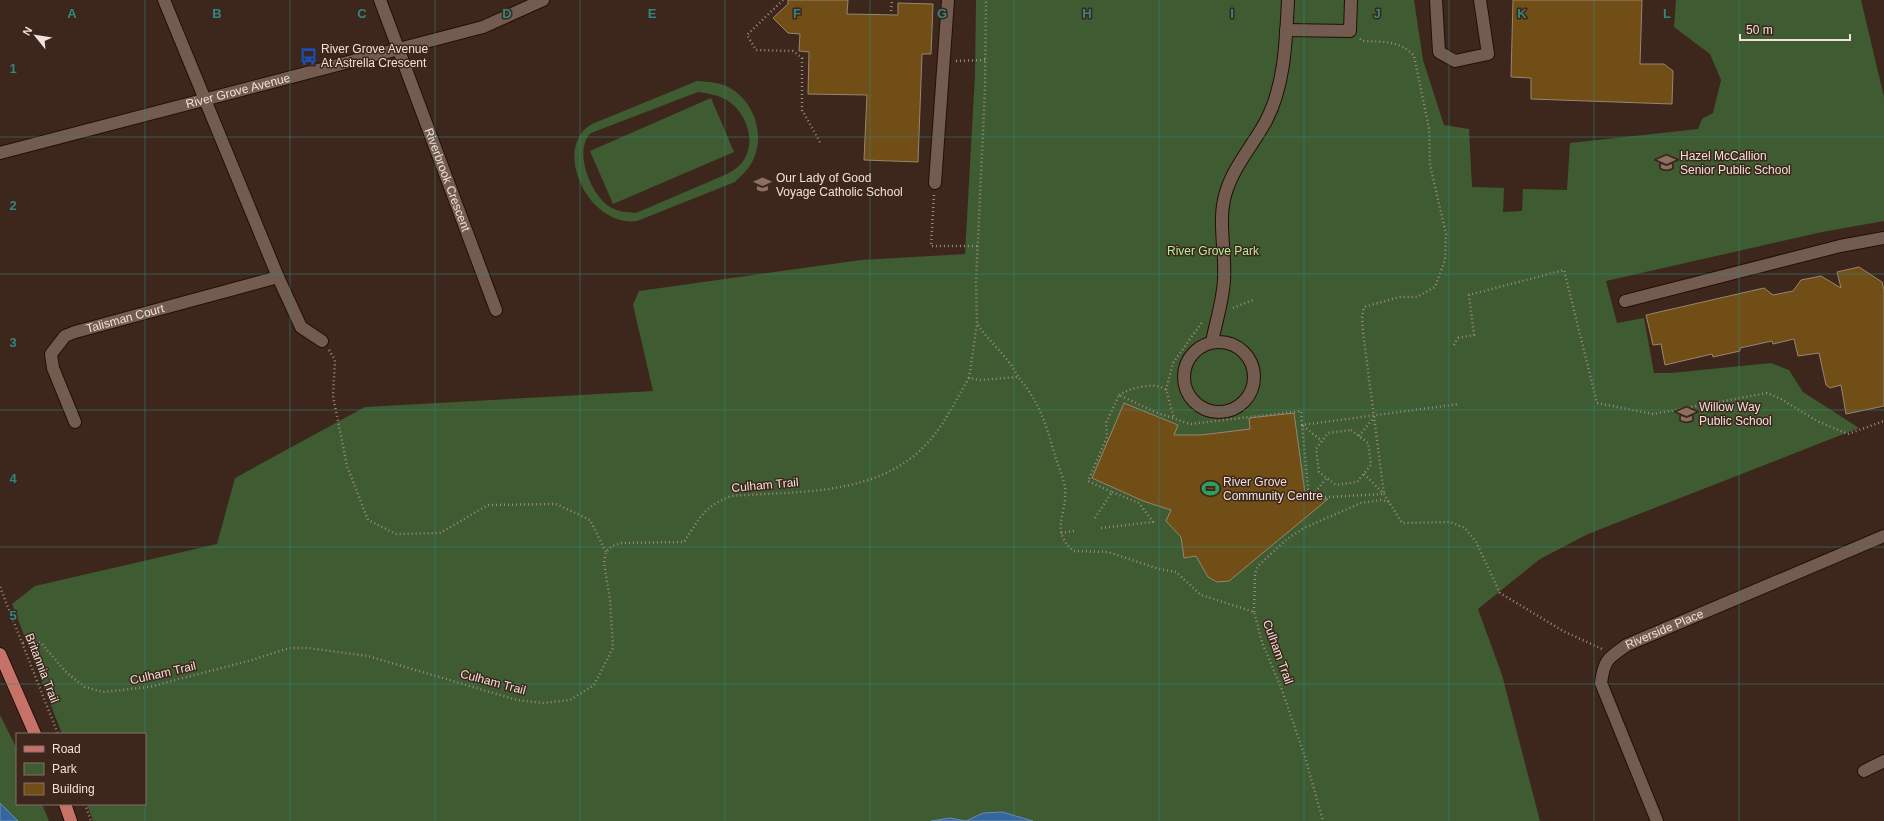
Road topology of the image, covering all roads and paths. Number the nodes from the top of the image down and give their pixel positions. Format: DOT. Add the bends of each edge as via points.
graph roads {
  1 [pos="164,0"];
  2 [pos="380,0"];
  3 [pos="543,0"];
  4 [pos="783,0"];
  5 [pos="892,0"];
  6 [pos="948,0"];
  7 [pos="986,0"];
  8 [pos="1288,0"];
  9 [pos="1350,0"];
  10 [pos="1436,0"];
  11 [pos="1480,0"];
  12 [pos="891,11"];
  13 [pos="1286,30"];
  14 [pos="1350,31"];
  15 [pos="399,49"];
  16 [pos="986,60"];
  17 [pos="943,61"];
  18 [pos="204,99"];
  19 [pos="821,144"];
  20 [pos="0,153"];
  21 [pos="935,183"];
  22 [pos="1884,238"];
  23 [pos="978,246"];
  24 [pos="278,277"];
  25 [pos="1625,301"];
  26 [pos="496,310"];
  27 [pos="977,324"];
  28 [pos="322,341"];
  29 [pos="1212,342"];
  30 [pos="1454,345"];
  31 [pos="1018,377"];
  32 [pos="969,378"];
  33 [pos="1119,395"];
  34 [pos="1459,404"];
  35 [pos="1375,416"];
  36 [pos="1174,418"];
  37 [pos="1884,421"];
  38 [pos="75,422"];
  39 [pos="1302,425"];
  40 [pos="1359,436"];
  41 [pos="1321,440"];
  42 [pos="1364,474"];
  43 [pos="1326,478"];
  44 [pos="1112,492"];
  45 [pos="1384,494"];
  46 [pos="1309,498"];
  47 [pos="1390,502"];
  48 [pos="1095,518"];
  49 [pos="1101,528"];
  50 [pos="1074,531"];
  51 [pos="1061,533"];
  52 [pos="1884,536"];
  53 [pos="606,552"];
  54 [pos="0,587"];
  55 [pos="1254,612"];
  56 [pos="23,643"];
  57 [pos="0,654"];
  58 [pos="1613,655"];
  59 [pos="35,733"];
  60 [pos="58,733"];
  61 [pos="1884,761"];
  62 [pos="1864,772"];
  63 [pos="65,805"];
  64 [pos="85,805"];
  65 [pos="72,821"];
  66 [pos="92,821"];
  67 [pos="1323,821"];
  68 [pos="1657,821"];
  1 -- 18 [label="street"];
  2 -- 15 [label="street, Riverbrook Crescent"];
  3 -- 15 [label="street, River Grove Avenue" via="483,27"];
  4 -- 19 [label="path" via="747,34 756,50 794,51 802,58 802,110"];
  5 -- 12 [label="path"];
  6 -- 17 [label="street"];
  7 -- 16 [label="path"];
  8 -- 13 [label="street"];
  9 -- 14 [label="street"];
  10 -- 11 [label="street" via="1439,52 1455,61 1488,54"];
  13 -- 14 [label="street"];
  13 -- 29 [label="street" via="1277,95 1266,121 1234,172 1225,193 1222,218 1224,281"];
  14 -- 35 [label="path" via="1362,41 1395,43 1407,48 1414,56 1430,128 1430,165 1446,234 1445,260 1435,287 1417,297 1400,297 1364,307 1363,332"];
  15 -- 18 [label="street, River Grove Avenue"];
  15 -- 26 [label="street, Riverbrook Crescent"];
  16 -- 17 [label="path"];
  16 -- 23 [label="path"];
  17 -- 21 [label="street"];
  18 -- 20 [label="street, River Grove Avenue"];
  18 -- 24 [label="street"];
  21 -- 23 [label="path" via="931,246"];
  22 -- 25 [label="street" via="1840,246"];
  23 -- 27 [label="path"];
  24 -- 28 [label="street" via="301,327"];
  24 -- 38 [label="street, Talisman Court" via="65,336 51,354 53,368"];
  27 -- 31 [label="path" via="1011,363"];
  27 -- 32 [label="path"];
  28 -- 53 [label="path" via="335,360 333,396 347,466 368,520 396,534 440,533 488,505 556,504 590,520"];
  29 -- 29 [label="street" via="1196,350 1184,375 1188,395 1195,404 1206,411 1223,413 1239,407 1251,394 1254,370 1250,359 1241,348 1222,342"];
  30 -- 37 [label="path" via="1458,338 1474,335 1470,295 1564,270 1597,404 1654,414 1767,393 1782,399 1817,421 1848,434"];
  31 -- 32 [label="path" via="980,380"];
  31 -- 51 [label="path" via="1043,414 1065,488"];
  32 -- 53 [label="path, Culham Trail" via="931,440 915,456 895,470 846,487 731,496 714,503 703,513 684,542 622,543 612,546"];
  33 -- 36 [label="path"];
  33 -- 36 [label="path" via="1125,391 1161,386 1166,390"];
  33 -- 44 [label="path" via="1106,423 1107,437 1088,481"];
  34 -- 35 [label="path"];
  35 -- 39 [label="path"];
  35 -- 40 [label="path"];
  35 -- 45 [label="path"];
  36 -- 39 [label="path" via="1190,424 1300,411"];
  39 -- 41 [label="path"];
  39 -- 46 [label="path"];
  40 -- 41 [label="path" via="1351,430 1328,433"];
  40 -- 42 [label="path" via="1368,443 1370,465"];
  41 -- 43 [label="path" via="1316,449 1319,472"];
  42 -- 43 [label="path" via="1357,482 1336,485"];
  42 -- 45 [label="path"];
  43 -- 46 [label="path"];
  44 -- 48 [label="path"];
  44 -- 49 [label="path" via="1139,503 1153,522"];
  45 -- 46 [label="path"];
  45 -- 47 [label="path"];
  47 -- 55 [label="path" via="1381,500 1360,503 1304,528 1288,539 1258,566 1255,574"];
  47 -- 58 [label="path" via="1402,523 1450,522 1465,528 1476,542 1500,593 1563,632"];
  50 -- 51 [label="path"];
  51 -- 55 [label="path, Culham Trail" via="1064,542 1073,551 1108,552 1176,572 1201,595"];
  52 -- 58 [label="street, Riverside Place" via="1627,645"];
  53 -- 56 [label="path, Culham Trail" via="604,562 613,648 594,684 570,700 542,703 517,700 368,656 308,648 289,648 149,687 102,692 85,687 67,673 41,643"];
  54 -- 56 [label="path, Britannia Trail"];
  55 -- 67 [label="path, Culham Trail" via="1262,642 1305,757"];
  56 -- 60 [label="path, Britannia Trail"];
  57 -- 59 [label="main road"];
  58 -- 68 [label="street, Riverside Place" via="1603,667 1601,683"];
  61 -- 62 [label="street"];
  63 -- 65 [label="main road"];
  64 -- 66 [label="path"];
}
